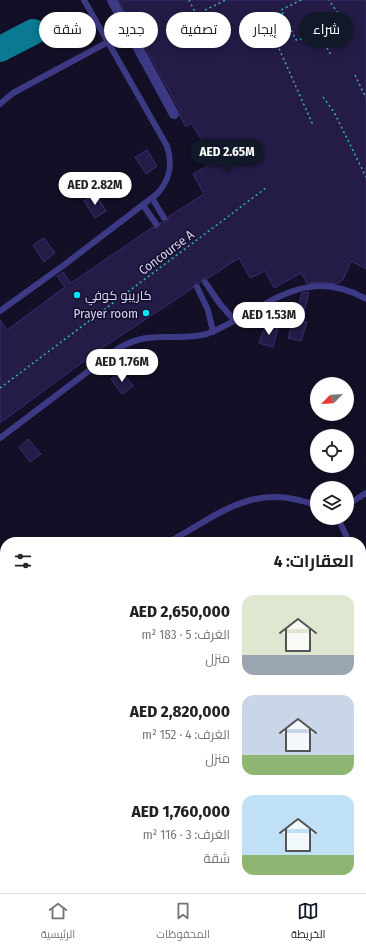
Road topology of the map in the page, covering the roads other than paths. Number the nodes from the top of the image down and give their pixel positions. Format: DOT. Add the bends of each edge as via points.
graph roads {
  1 [pos="84,0"];
  2 [pos="112,0"];
  3 [pos="104,35"];
  4 [pos="104,44"];
  5 [pos="111,48"];
  6 [pos="0,104"];
  7 [pos="174,114"];
  8 [pos="152,198"];
  9 [pos="143,205"];
  10 [pos="164,218"];
  11 [pos="156,224"];
  12 [pos="206,282"];
  13 [pos="197,287"];
  14 [pos="366,300"];
  15 [pos="0,311"];
  16 [pos="235,321"];
  17 [pos="213,332"];
  18 [pos="0,438"];
  19 [pos="366,493"];
  20 [pos="354,501"];
  21 [pos="310,504"];
  22 [pos="341,525"];
  23 [pos="178,537"];
  24 [pos="347,537"];
  1 -- 3 [label="lane"];
  2 -- 7 [label="street"];
  4 -- 6 [label="lane" via="13,93"];
  5 -- 8 [label="lane" via="170,155 168,180"];
  8 -- 9 [label="lane"];
  8 -- 10 [label="lane"];
  9 -- 11 [label="lane"];
  9 -- 15 [label="lane"];
  12 -- 16 [label="lane"];
  13 -- 17 [label="lane" via="208,310"];
  14 -- 16 [label="lane" via="355,293 333,286 309,286 286,293"];
  16 -- 17 [label="lane"];
  17 -- 18 [label="lane" via="194,337 148,337 128,343"];
  19 -- 20 [label="lane"];
  21 -- 23 [label="lane" via="290,497 259,497 239,504"];
  22 -- 24 [label="lane"];
}
